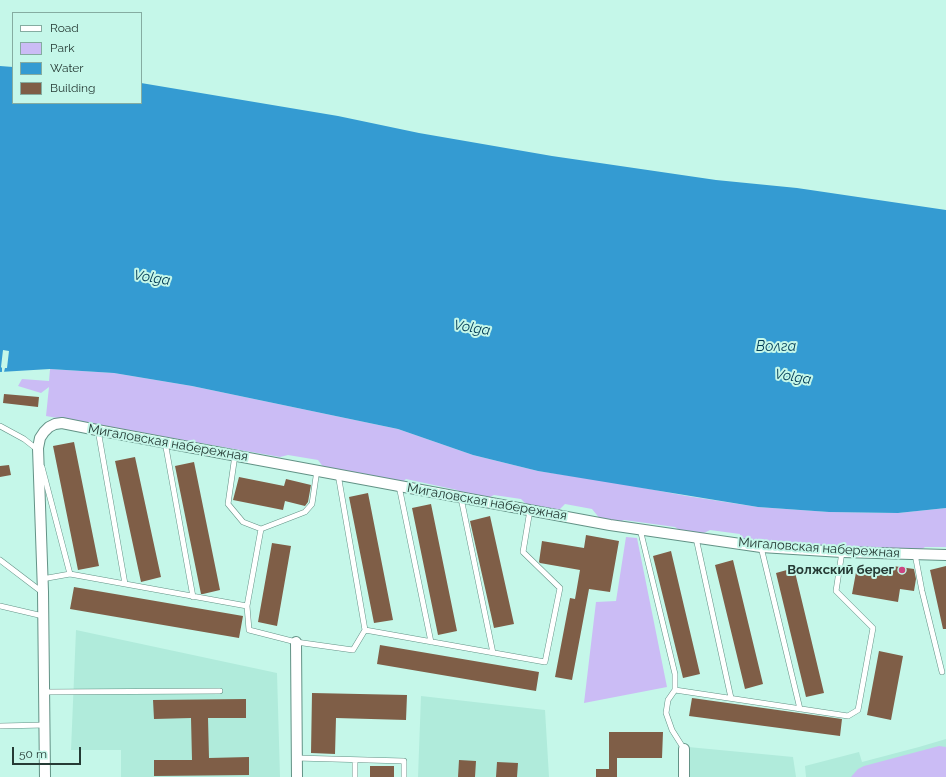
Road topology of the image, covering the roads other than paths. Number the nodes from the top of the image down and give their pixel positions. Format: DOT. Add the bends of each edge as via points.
graph roads {
  1 [pos="0,426"];
  2 [pos="98,430"];
  3 [pos="165,442"];
  4 [pos="38,445"];
  5 [pos="235,455"];
  6 [pos="317,470"];
  7 [pos="338,474"];
  8 [pos="399,486"];
  9 [pos="461,498"];
  10 [pos="530,510"];
  11 [pos="260,529"];
  12 [pos="640,529"];
  13 [pos="696,538"];
  14 [pos="761,547"];
  15 [pos="842,552"];
  16 [pos="915,554"];
  17 [pos="946,555"];
  18 [pos="0,560"];
  19 [pos="70,574"];
  20 [pos="42,579"];
  21 [pos="125,584"];
  22 [pos="43,592"];
  23 [pos="193,597"];
  24 [pos="0,606"];
  25 [pos="246,606"];
  26 [pos="43,616"];
  27 [pos="366,630"];
  28 [pos="296,642"];
  29 [pos="430,642"];
  30 [pos="493,653"];
  31 [pos="942,672"];
  32 [pos="675,690"];
  33 [pos="220,691"];
  34 [pos="44,692"];
  35 [pos="731,698"];
  36 [pos="800,709"];
  37 [pos="45,725"];
  38 [pos="0,726"];
  39 [pos="684,749"];
  40 [pos="296,758"];
  41 [pos="355,760"];
  42 [pos="46,777"];
  43 [pos="297,777"];
  44 [pos="355,777"];
  45 [pos="404,777"];
  46 [pos="684,777"];
  1 -- 4 [label="lane"];
  2 -- 3 [label="street, Мигаловская набережная"];
  2 -- 4 [label="street, Мигаловская набережная" via="55,424 46,429"];
  2 -- 21 [label="lane"];
  3 -- 5 [label="street, Мигаловская набережная"];
  3 -- 23 [label="lane"];
  4 -- 19 [label="lane"];
  4 -- 20 [label="street"];
  5 -- 6 [label="street, Мигаловская набережная"];
  5 -- 11 [label="lane" via="228,504 243,522"];
  6 -- 7 [label="street, Мигаловская набережная"];
  6 -- 11 [label="lane" via="312,504 305,512"];
  7 -- 8 [label="street, Мигаловская набережная"];
  7 -- 27 [label="lane"];
  8 -- 9 [label="street, Мигаловская набережная"];
  8 -- 29 [label="lane"];
  9 -- 10 [label="street, Мигаловская набережная"];
  9 -- 30 [label="lane"];
  10 -- 12 [label="street, Мигаловская набережная"];
  10 -- 30 [label="lane" via="523,552 560,588 545,662"];
  11 -- 25 [label="lane"];
  12 -- 13 [label="street, Мигаловская набережная"];
  12 -- 32 [label="lane" via="675,674"];
  13 -- 14 [label="street, Мигаловская набережная"];
  13 -- 35 [label="lane"];
  14 -- 15 [label="street, Мигаловская набережная"];
  14 -- 36 [label="lane"];
  15 -- 16 [label="street, Мигаловская набережная"];
  15 -- 36 [label="lane" via="836,591 873,628 858,710 848,716"];
  16 -- 17 [label="street, Мигаловская набережная"];
  16 -- 31 [label="lane"];
  18 -- 22 [label="lane"];
  19 -- 20 [label="lane"];
  19 -- 21 [label="lane"];
  20 -- 22 [label="street"];
  21 -- 23 [label="lane"];
  22 -- 26 [label="street"];
  23 -- 25 [label="lane"];
  24 -- 26 [label="lane"];
  25 -- 28 [label="lane" via="249,630"];
  26 -- 34 [label="street"];
  27 -- 28 [label="lane" via="353,650"];
  27 -- 29 [label="lane"];
  28 -- 40 [label="street"];
  29 -- 30 [label="lane"];
  32 -- 35 [label="lane"];
  32 -- 39 [label="lane" via="668,700 666,713 672,730"];
  33 -- 34 [label="lane"];
  34 -- 37 [label="street"];
  35 -- 36 [label="lane"];
  37 -- 38 [label="lane"];
  37 -- 42 [label="street"];
  39 -- 46 [label="street"];
  40 -- 41 [label="lane"];
  40 -- 43 [label="street"];
  41 -- 44 [label="lane"];
  41 -- 45 [label="lane" via="404,761"];
}
